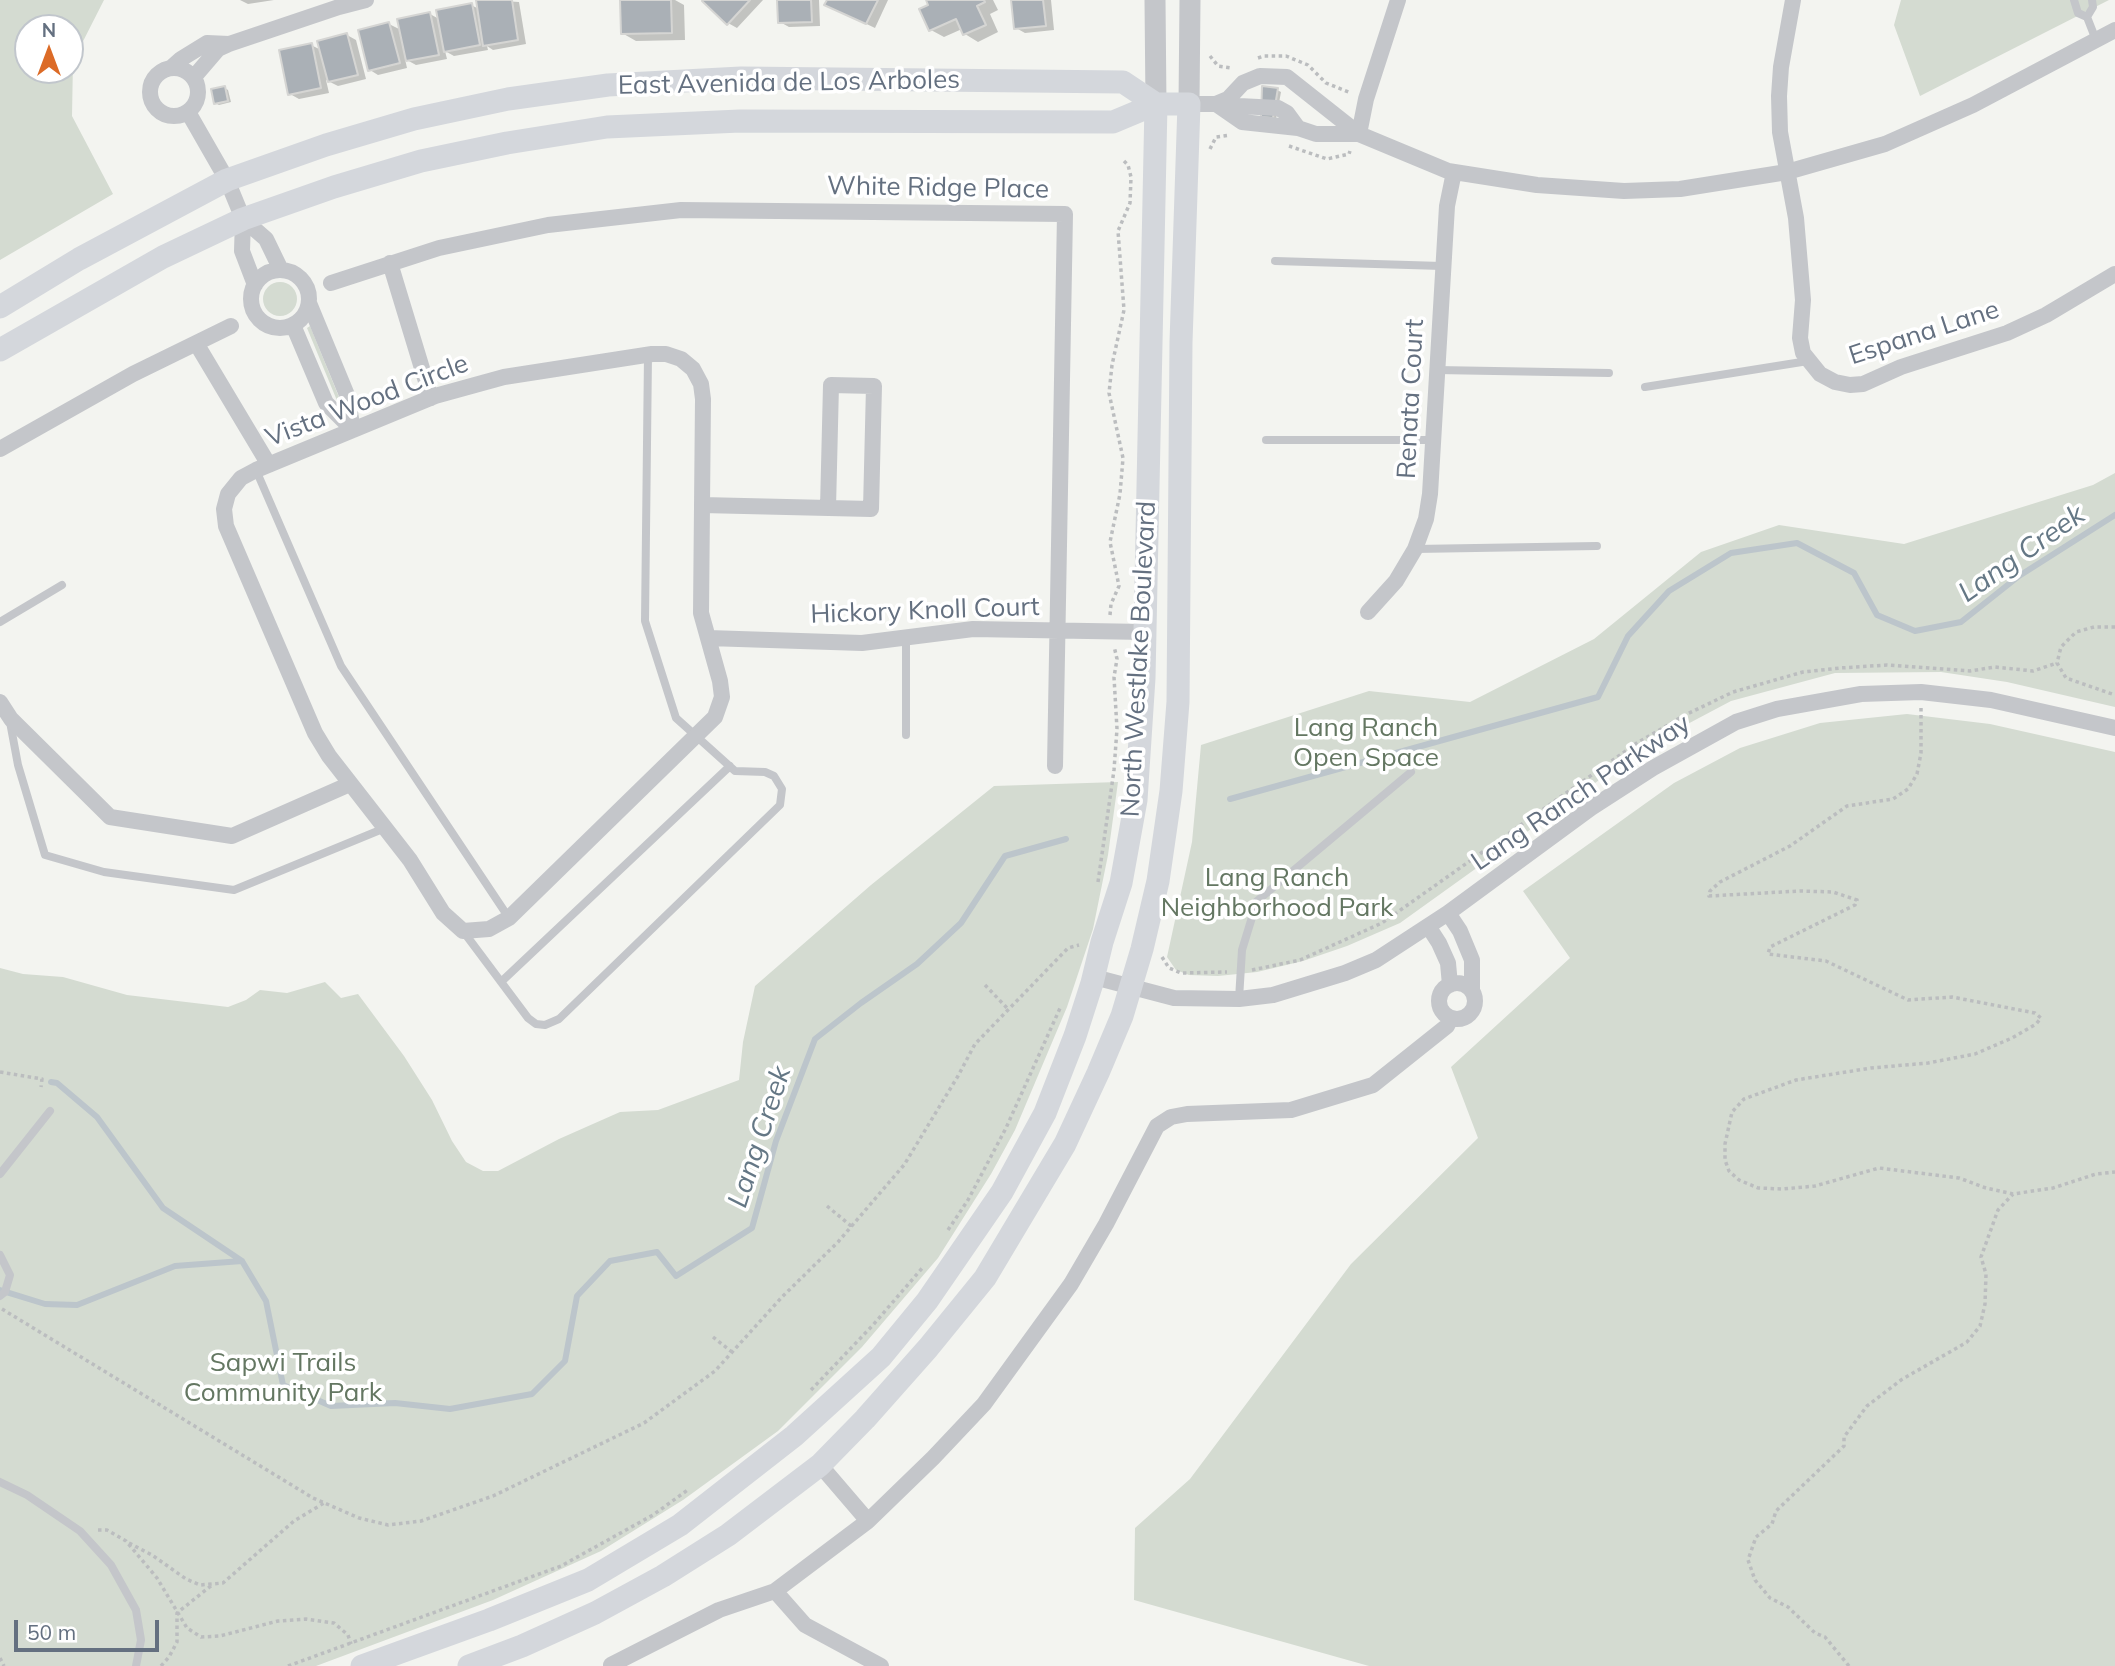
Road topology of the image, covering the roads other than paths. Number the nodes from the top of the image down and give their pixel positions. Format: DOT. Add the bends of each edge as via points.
graph roads {
  1 [pos="366,0"];
  2 [pos="1155,0"];
  3 [pos="1190,0"];
  4 [pos="1398,0"];
  5 [pos="1793,0"];
  6 [pos="2074,0"];
  7 [pos="2092,0"];
  8 [pos="2087,17"];
  9 [pos="2115,30"];
  10 [pos="2096,40"];
  11 [pos="229,44"];
  12 [pos="172,67"];
  13 [pos="194,77"];
  14 [pos="1306,94"];
  15 [pos="1156,104"];
  16 [pos="1189,104"];
  17 [pos="1216,104"];
  18 [pos="188,111"];
  19 [pos="1298,128"];
  20 [pos="1359,134"];
  21 [pos="1454,172"];
  22 [pos="1787,172"];
  23 [pos="227,180"];
  24 [pos="243,219"];
  25 [pos="1275,261"];
  26 [pos="390,263"];
  27 [pos="1442,266"];
  28 [pos="281,270"];
  29 [pos="2115,274"];
  30 [pos="331,283"];
  31 [pos="255,285"];
  32 [pos="309,303"];
  33 [pos="0,307"];
  34 [pos="293,325"];
  35 [pos="231,326"];
  36 [pos="196,343"];
  37 [pos="0,350"];
  38 [pos="648,355"];
  39 [pos="1808,361"];
  40 [pos="1437,370"];
  41 [pos="1609,373"];
  42 [pos="1645,387"];
  43 [pos="431,398"];
  44 [pos="353,430"];
  45 [pos="1266,440"];
  46 [pos="1433,440"];
  47 [pos="0,449"];
  48 [pos="262,468"];
  49 [pos="702,505"];
  50 [pos="828,508"];
  51 [pos="1597,546"];
  52 [pos="1415,549"];
  53 [pos="62,585"];
  54 [pos="1368,612"];
  55 [pos="0,622"];
  56 [pos="1059,630"];
  57 [pos="1145,632"];
  58 [pos="708,638"];
  59 [pos="906,638"];
  60 [pos="4,709"];
  61 [pos="2115,728"];
  62 [pos="906,735"];
  63 [pos="696,736"];
  64 [pos="730,766"];
  65 [pos="1055,766"];
  66 [pos="1411,772"];
  67 [pos="350,784"];
  68 [pos="385,828"];
  69 [pos="1448,913"];
  70 [pos="509,918"];
  71 [pos="1428,926"];
  72 [pos="463,931"];
  73 [pos="1094,977"];
  74 [pos="501,982"];
  75 [pos="1450,985"];
  76 [pos="1130,988"];
  77 [pos="1472,990"];
  78 [pos="1239,999"];
  79 [pos="1451,1018"];
  80 [pos="50,1111"];
  81 [pos="0,1174"];
  82 [pos="0,1255"];
  83 [pos="0,1296"];
  84 [pos="820,1465"];
  85 [pos="0,1482"];
  86 [pos="868,1521"];
  87 [pos="775,1591"];
  88 [pos="358,1660"];
  89 [pos="611,1665"];
  90 [pos="136,1666"];
  91 [pos="469,1666"];
  92 [pos="881,1666"];
  1 -- 11 [label="street"];
  2 -- 15 [label="street, North Westlake Boulevard"];
  3 -- 16 [label="street, North Westlake Boulevard"];
  4 -- 20 [label="street"];
  5 -- 22 [label="street" via="1779,96"];
  6 -- 8 [label="lane" via="2078,13"];
  7 -- 8 [label="lane"];
  8 -- 10 [label="lane"];
  9 -- 10 [label="street"];
  10 -- 22 [label="street" via="1973,105 1885,144"];
  11 -- 12 [label="street" via="207,43"];
  11 -- 13 [label="street" via="218,49"];
  12 -- 13 [label="street"];
  12 -- 18 [label="street" via="157,73 149,95 164,114"];
  13 -- 18 [label="street" via="197,100"];
  14 -- 17 [label="street" via="1287,77 1260,76"];
  14 -- 19 [label="street"];
  14 -- 20 [label="street"];
  15 -- 16 [label="main road, East Avenida de Los Arboles"];
  15 -- 23 [label="main road, East Avenida de Los Arboles" via="1123,82 741,78 608,85 414,119"];
  15 -- 24 [label="main road, East Avenida de Los Arboles" via="1113,122 740,121 607,127 421,161"];
  15 -- 57 [label="main road, North Westlake Boulevard"];
  16 -- 17 [label="street, East Avenida de Los Arboles"];
  16 -- 76 [label="main road, North Westlake Boulevard" via="1181,342 1178,702 1158,881"];
  17 -- 19 [label="street" via="1242,121"];
  18 -- 23 [label="street"];
  19 -- 20 [label="street" via="1316,134"];
  20 -- 21 [label="street"];
  21 -- 22 [label="street" via="1537,186 1623,191 1680,189"];
  21 -- 27 [label="street, Renata Court"];
  22 -- 39 [label="street" via="1803,300 1800,338"];
  23 -- 24 [label="street"];
  23 -- 33 [label="main road, East Avenida de Los Arboles"];
  24 -- 28 [label="street" via="265,239"];
  24 -- 31 [label="street" via="243,251"];
  24 -- 37 [label="main road, East Avenida de Los Arboles" via="163,257"];
  25 -- 27 [label="lane"];
  26 -- 30 [label="street, White Ridge Place"];
  26 -- 43 [label="street"];
  26 -- 56 [label="street, White Ridge Place" via="548,225 681,210 1065,214"];
  27 -- 40 [label="street, Renata Court"];
  28 -- 31 [label="street" via="266,274"];
  28 -- 32 [label="street" via="304,282"];
  29 -- 39 [label="street, Espana Lane" via="2007,333 1900,366 1863,384 1835,382"];
  31 -- 34 [label="street" via="252,302 259,318 275,327"];
  32 -- 34 [label="street"];
  32 -- 44 [label="street" via="347,395"];
  34 -- 44 [label="street" via="326,403"];
  35 -- 36 [label="street"];
  36 -- 47 [label="street"];
  36 -- 48 [label="street"];
  38 -- 43 [label="street, Vista Wood Circle" via="504,377"];
  38 -- 49 [label="street, Vista Wood Circle" via="681,359 701,384"];
  38 -- 63 [label="lane" via="645,621 676,718"];
  39 -- 42 [label="lane"];
  40 -- 41 [label="lane"];
  40 -- 46 [label="street, Renata Court"];
  43 -- 44 [label="street, Vista Wood Circle"];
  44 -- 48 [label="street, Vista Wood Circle"];
  45 -- 46 [label="lane"];
  46 -- 52 [label="street, Renata Court" via="1426,519"];
  48 -- 67 [label="street, Vista Wood Circle" via="242,478 228,494 226,526 315,733"];
  48 -- 70 [label="lane" via="341,666"];
  49 -- 50 [label="street"];
  49 -- 58 [label="street, Vista Wood Circle" via="701,613"];
  50 -- 50 [label="street" via="831,385 874,386 871,509"];
  51 -- 52 [label="lane"];
  52 -- 54 [label="street, Renata Court"];
  53 -- 55 [label="lane"];
  56 -- 57 [label="street, Hickory Knoll Court"];
  56 -- 59 [label="street, Hickory Knoll Court" via="973,629"];
  56 -- 65 [label="street, White Ridge Place"];
  57 -- 73 [label="main road, North Westlake Boulevard" via="1136,800 1121,883"];
  58 -- 59 [label="street, Hickory Knoll Court" via="863,643"];
  58 -- 63 [label="street, Vista Wood Circle" via="722,697 715,717"];
  59 -- 62 [label="lane"];
  60 -- 67 [label="street" via="110,817 232,836"];
  60 -- 68 [label="lane" via="45,855 104,872 234,890"];
  61 -- 69 [label="street, Lang Ranch Parkway" via="1991,700 1921,692 1861,694 1777,709 1736,722 1664,761"];
  63 -- 64 [label="lane"];
  63 -- 70 [label="street, Vista Wood Circle"];
  64 -- 74 [label="lane"];
  64 -- 74 [label="lane" via="735,771 774,776 782,789 780,805 559,1018 536,1024"];
  66 -- 78 [label="lane" via="1257,901 1242,950"];
  67 -- 68 [label="street, Vista Wood Circle"];
  68 -- 72 [label="street, Vista Wood Circle" via="443,913"];
  69 -- 71 [label="street, Lang Ranch Parkway"];
  69 -- 77 [label="street" via="1472,960"];
  70 -- 72 [label="street, Vista Wood Circle" via="489,929"];
  71 -- 75 [label="street" via="1448,963"];
  71 -- 78 [label="street, Lang Ranch Parkway" via="1376,960 1345,973 1273,995"];
  72 -- 74 [label="lane"];
  73 -- 76 [label="street, Lang Ranch Parkway"];
  73 -- 88 [label="main road, North Westlake Boulevard" via="1045,1114 1002,1192 927,1301 881,1357 794,1436 668,1532 588,1580 489,1620"];
  75 -- 77 [label="street" via="1462,984"];
  75 -- 79 [label="street" via="1442,992 1440,1004"];
  76 -- 78 [label="street, Lang Ranch Parkway" via="1174,998"];
  76 -- 84 [label="main road, North Westlake Boulevard" via="1065,1144 985,1278 892,1389"];
  77 -- 79 [label="street" via="1476,1002 1472,1012"];
  79 -- 86 [label="street" via="1373,1085 1291,1110 1187,1114 1157,1126 1071,1284 984,1404"];
  80 -- 81 [label="lane"];
  82 -- 83 [label="lane" via="10,1275"];
  84 -- 86 [label="street"];
  84 -- 91 [label="main road, North Westlake Boulevard" via="728,1535 663,1576 595,1613"];
  85 -- 90 [label="lane" via="80,1531 111,1565 136,1610 141,1640"];
  86 -- 87 [label="street"];
  87 -- 89 [label="street" via="719,1610"];
  87 -- 92 [label="street" via="805,1625"];
}
